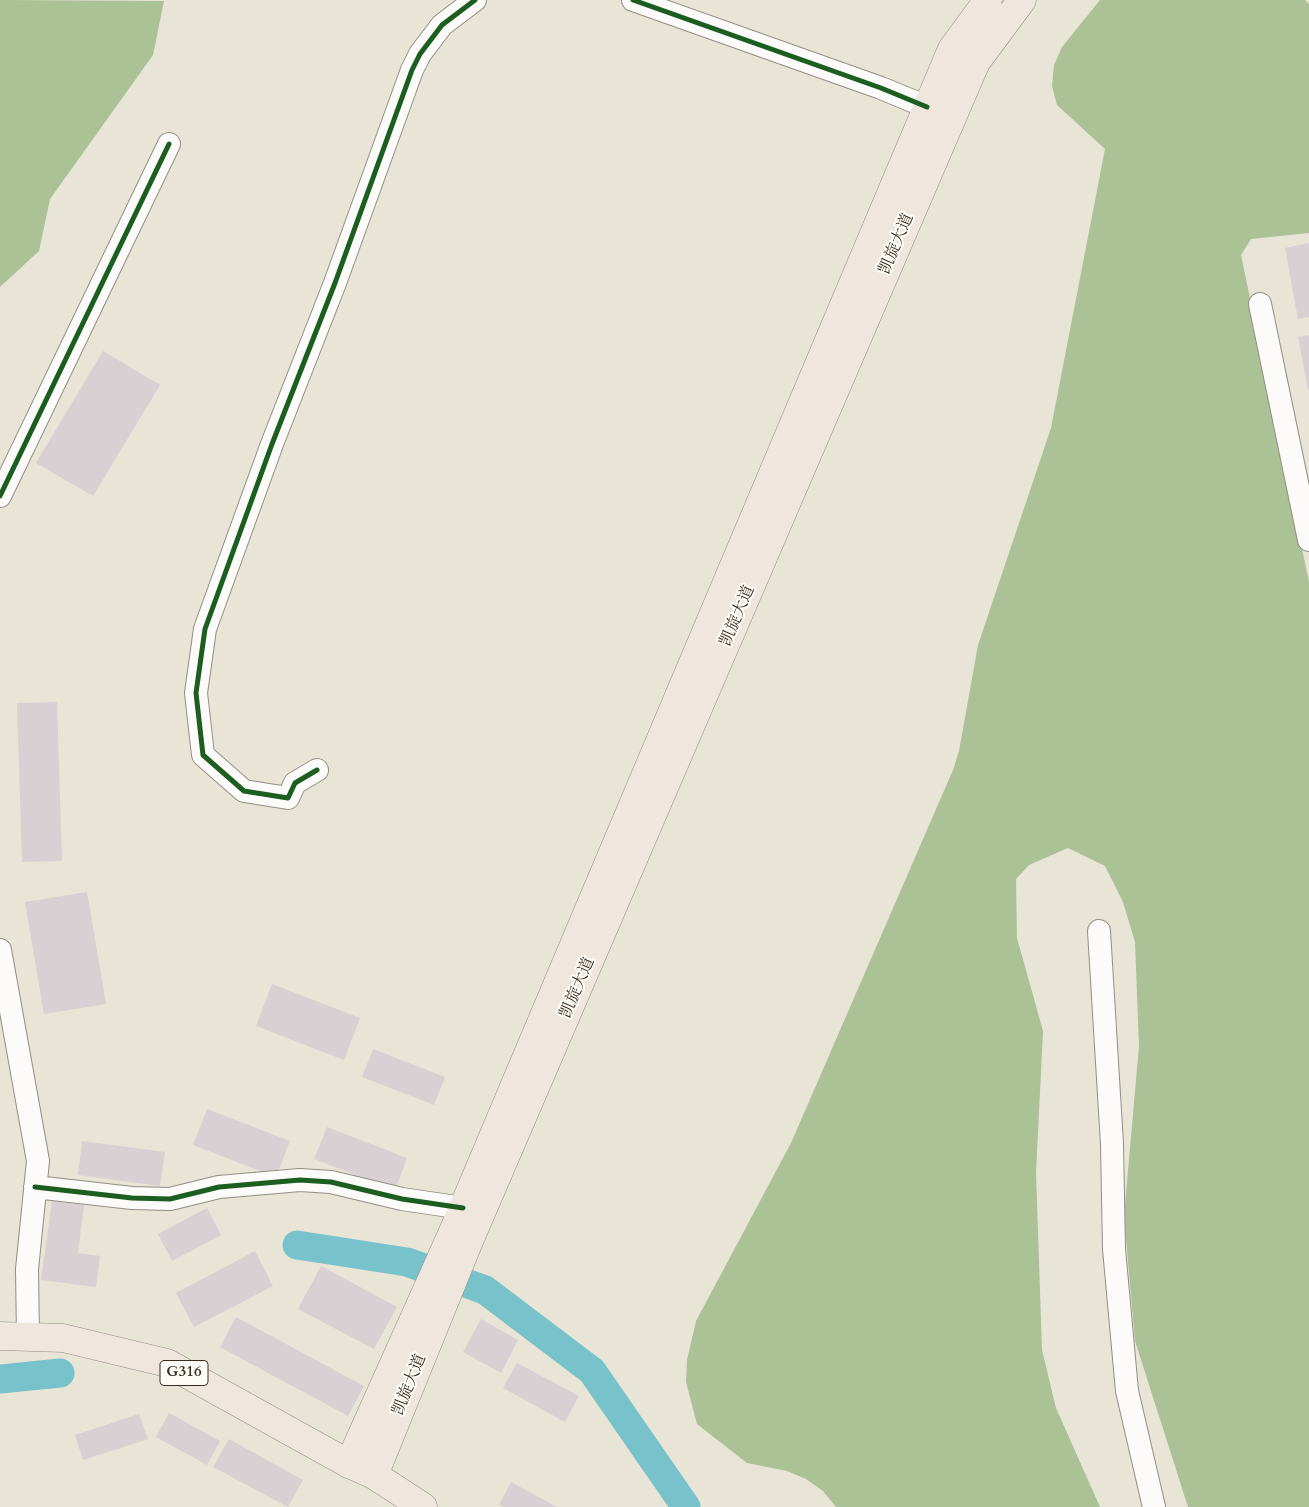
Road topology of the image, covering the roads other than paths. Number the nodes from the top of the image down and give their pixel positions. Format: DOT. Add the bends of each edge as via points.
graph roads {
  1 [pos="475,0"];
  2 [pos="633,0"];
  3 [pos="988,0"];
  4 [pos="1022,0"];
  5 [pos="927,107"];
  6 [pos="170,144"];
  7 [pos="1260,304"];
  8 [pos="0,496"];
  9 [pos="1309,540"];
  10 [pos="317,770"];
  11 [pos="1099,931"];
  12 [pos="0,950"];
  13 [pos="35,1187"];
  14 [pos="463,1208"];
  15 [pos="460,1238"];
  16 [pos="436,1294"];
  17 [pos="0,1336"];
  18 [pos="28,1337"];
  19 [pos="349,1464"];
  20 [pos="374,1474"];
  21 [pos="423,1507"];
  22 [pos="1154,1507"];
  1 -- 10 [label="street" via="442,25 412,70 205,629 196,693 203,755 244,791 288,798 295,783"];
  2 -- 5 [label="street"];
  3 -- 5 [label="main road, 凯旋大道" via="952,49"];
  4 -- 15 [label="main road, 凯旋大道" via="976,62"];
  5 -- 14 [label="main road, 凯旋大道"];
  6 -- 8 [label="street"];
  7 -- 9 [label="street"];
  11 -- 22 [label="street" via="1112,1144 1114,1249 1127,1391"];
  12 -- 13 [label="street" via="38,1161"];
  13 -- 14 [label="street" via="170,1199 218,1187 300,1180 332,1182 402,1199"];
  13 -- 18 [label="street" via="27,1269"];
  14 -- 15 [label="main road, 凯旋大道"];
  15 -- 16 [label="main road"];
  16 -- 19 [label="main road, 凯旋大道"];
  16 -- 20 [label="main road, 凯旋大道"];
  17 -- 18 [label="main road, G316"];
  18 -- 19 [label="main road, G316" via="63,1338 166,1363"];
  19 -- 20 [label="main road, G316"];
  20 -- 21 [label="main road, G316"];
}
